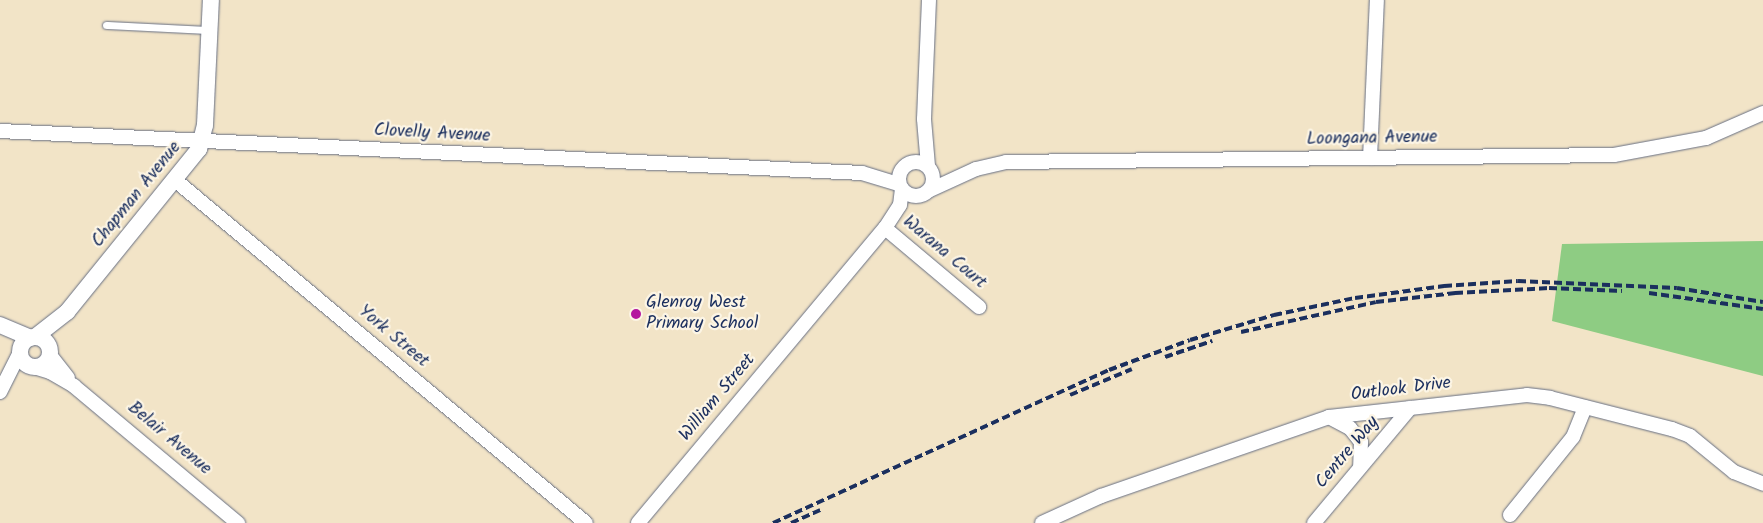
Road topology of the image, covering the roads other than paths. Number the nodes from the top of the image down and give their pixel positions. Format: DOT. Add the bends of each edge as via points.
graph roads {
  1 [pos="211,0"];
  2 [pos="929,0"];
  3 [pos="1377,0"];
  4 [pos="106,25"];
  5 [pos="209,30"];
  6 [pos="1763,113"];
  7 [pos="924,120"];
  8 [pos="0,131"];
  9 [pos="202,141"];
  10 [pos="1370,158"];
  11 [pos="906,165"];
  12 [pos="929,168"];
  13 [pos="976,169"];
  14 [pos="862,174"];
  15 [pos="175,180"];
  16 [pos="901,187"];
  17 [pos="925,193"];
  18 [pos="885,228"];
  19 [pos="979,307"];
  20 [pos="67,312"];
  21 [pos="0,324"];
  22 [pos="0,330"];
  23 [pos="33,337"];
  24 [pos="20,351"];
  25 [pos="50,352"];
  26 [pos="33,367"];
  27 [pos="74,386"];
  28 [pos="0,392"];
  29 [pos="1585,407"];
  30 [pos="1410,408"];
  31 [pos="1329,417"];
  32 [pos="1360,468"];
  33 [pos="1763,484"];
  34 [pos="1510,515"];
  35 [pos="238,523"];
  36 [pos="586,523"];
  37 [pos="638,523"];
  38 [pos="1042,523"];
  39 [pos="1314,523"];
  1 -- 5 [label="street, Chapman Avenue"];
  2 -- 7 [label="street"];
  3 -- 10 [label="street"];
  4 -- 5 [label="lane"];
  5 -- 9 [label="street, Chapman Avenue"];
  6 -- 10 [label="street, Loongana Avenue" via="1706,138 1614,155"];
  7 -- 11 [label="street"];
  7 -- 12 [label="street"];
  8 -- 9 [label="street, Clovelly Avenue"];
  9 -- 14 [label="street, Clovelly Avenue"];
  9 -- 15 [label="street, Chapman Avenue"];
  10 -- 13 [label="street, Loongana Avenue" via="1006,162"];
  11 -- 12 [label="street"];
  11 -- 14 [label="street, Clovelly Avenue"];
  11 -- 16 [label="street"];
  12 -- 13 [label="street, Loongana Avenue" via="952,172"];
  12 -- 17 [label="street" via="933,182"];
  13 -- 17 [label="street, Loongana Avenue"];
  14 -- 16 [label="street, Clovelly Avenue"];
  15 -- 20 [label="street, Chapman Avenue"];
  15 -- 36 [label="street, York Street"];
  16 -- 17 [label="street" via="912,195"];
  16 -- 18 [label="street, William Street" via="900,205"];
  17 -- 18 [label="street, William Street"];
  18 -- 19 [label="street, Warana Court"];
  18 -- 37 [label="street, William Street"];
  20 -- 23 [label="street, Chapman Avenue"];
  20 -- 25 [label="street, Chapman Avenue"];
  21 -- 23 [label="street"];
  22 -- 24 [label="street"];
  23 -- 24 [label="street"];
  23 -- 25 [label="street" via="44,340"];
  24 -- 26 [label="street" via="23,362"];
  24 -- 28 [label="street"];
  25 -- 26 [label="street" via="46,363"];
  25 -- 27 [label="street"];
  26 -- 27 [label="street" via="50,372"];
  26 -- 28 [label="street"];
  27 -- 35 [label="street, Belair Avenue"];
  29 -- 30 [label="street, Outlook Drive" via="1527,395"];
  29 -- 33 [label="street, Outlook Drive" via="1690,436 1734,472"];
  29 -- 34 [label="street" via="1573,437"];
  30 -- 31 [label="street, Outlook Drive"];
  30 -- 32 [label="street, Centre Way"];
  31 -- 32 [label="street" via="1350,428 1361,442"];
  31 -- 38 [label="street, Outlook Drive" via="1101,496"];
  32 -- 39 [label="street, Centre Way"];
}
